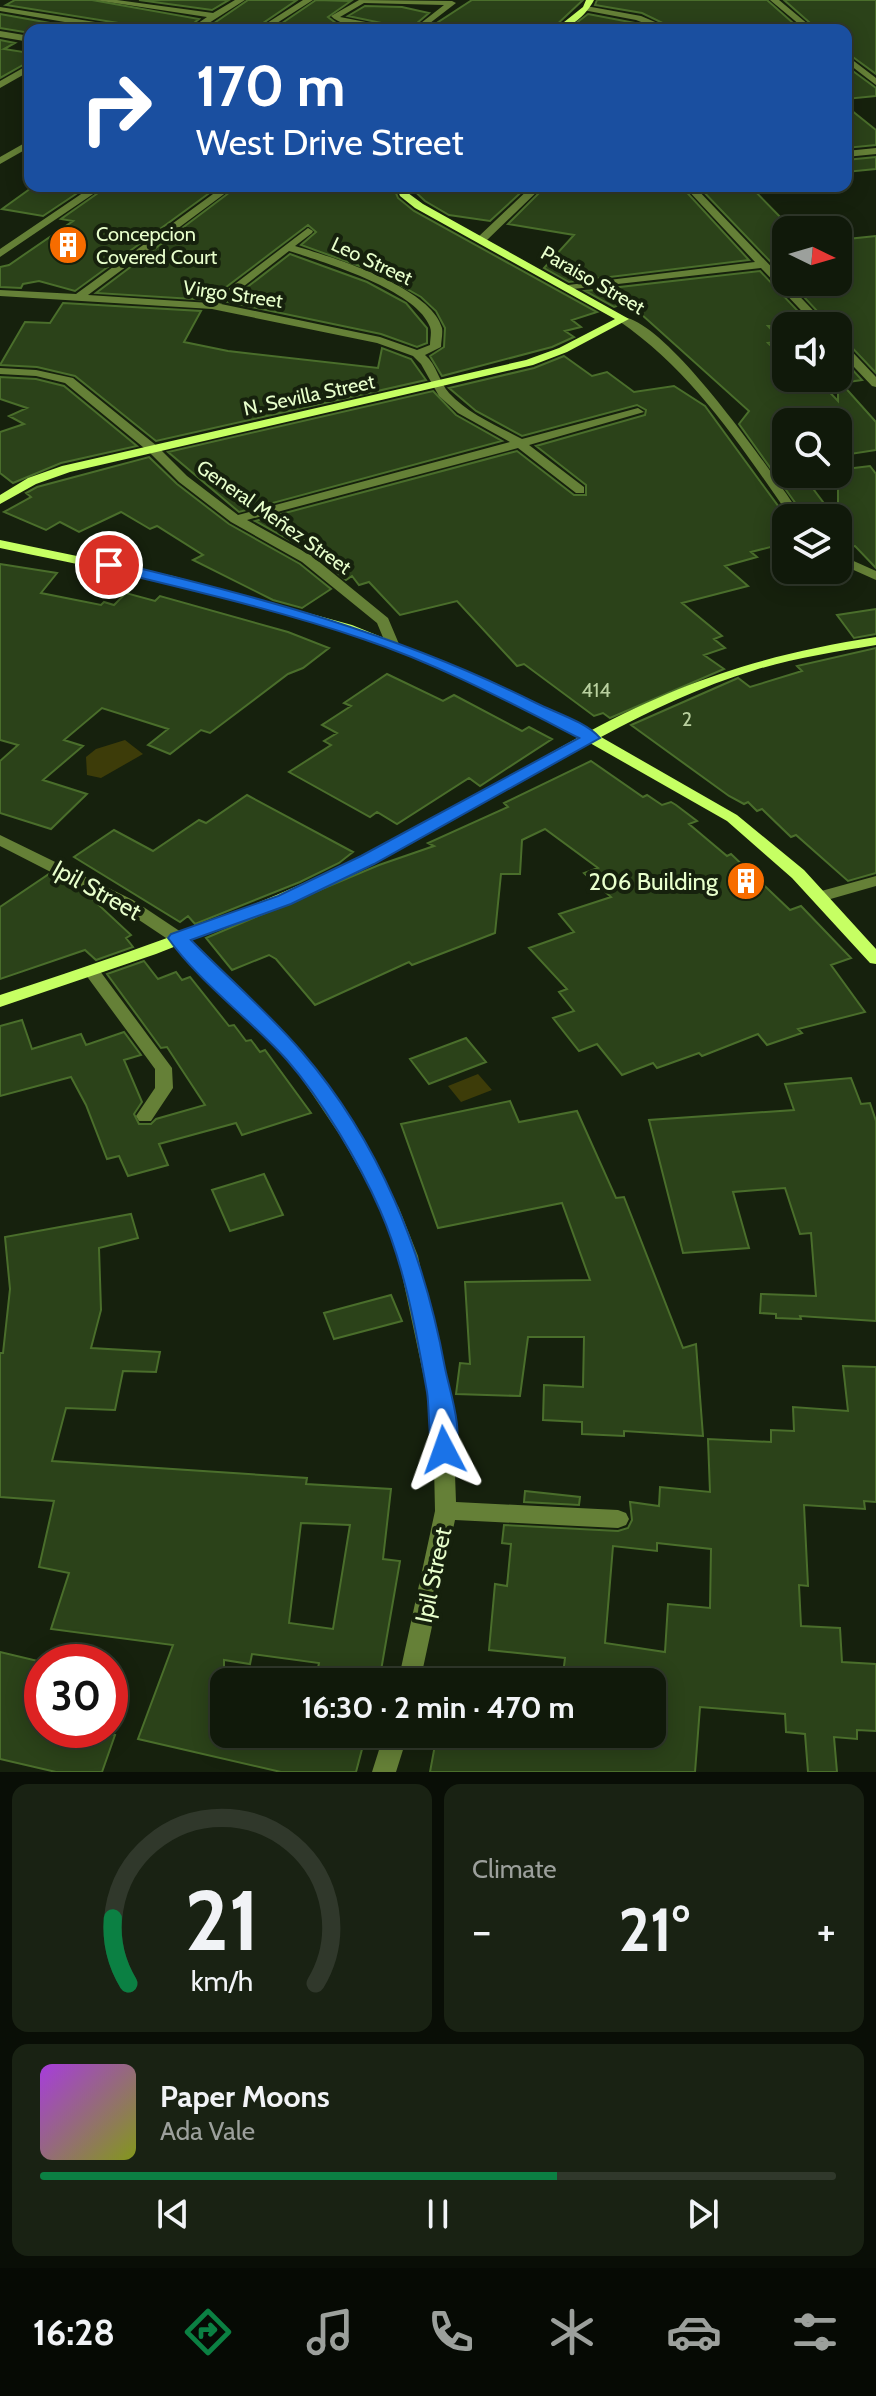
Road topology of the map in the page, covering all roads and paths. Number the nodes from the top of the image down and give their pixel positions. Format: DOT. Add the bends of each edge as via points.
graph roads {
  1 [pos="99,0"];
  2 [pos="241,0"];
  3 [pos="309,0"];
  4 [pos="774,0"];
  5 [pos="588,4"];
  6 [pos="0,9"];
  7 [pos="214,16"];
  8 [pos="91,24"];
  9 [pos="201,24"];
  10 [pos="270,24"];
  11 [pos="361,24"];
  12 [pos="424,24"];
  13 [pos="565,24"];
  14 [pos="654,24"];
  15 [pos="804,24"];
  16 [pos="0,34"];
  17 [pos="24,38"];
  18 [pos="852,63"];
  19 [pos="24,71"];
  20 [pos="876,82"];
  21 [pos="0,85"];
  22 [pos="24,147"];
  23 [pos="876,151"];
  24 [pos="852,153"];
  25 [pos="0,161"];
  26 [pos="91,192"];
  27 [pos="222,192"];
  28 [pos="403,192"];
  29 [pos="532,192"];
  30 [pos="695,192"];
  31 [pos="308,231"];
  32 [pos="0,240"];
  33 [pos="481,240"];
  34 [pos="16,243"];
  35 [pos="288,247"];
  36 [pos="0,254"];
  37 [pos="765,264"];
  38 [pos="568,288"];
  39 [pos="0,293"];
  40 [pos="80,296"];
  41 [pos="212,306"];
  42 [pos="809,312"];
  43 [pos="623,319"];
  44 [pos="417,354"];
  45 [pos="852,358"];
  46 [pos="0,371"];
  47 [pos="876,384"];
  48 [pos="438,386"];
  49 [pos="638,412"];
  50 [pos="521,444"];
  51 [pos="153,449"];
  52 [pos="580,490"];
  53 [pos="0,500"];
  54 [pos="787,504"];
  55 [pos="236,519"];
  56 [pos="0,544"];
  57 [pos="852,565"];
  58 [pos="876,576"];
  59 [pos="876,641"];
  60 [pos="392,644"];
  61 [pos="592,738"];
  62 [pos="0,840"];
  63 [pos="876,881"];
  64 [pos="820,897"];
  65 [pos="178,938"];
  66 [pos="876,959"];
  67 [pos="91,971"];
  68 [pos="0,1001"];
  69 [pos="145,1116"];
  70 [pos="446,1511"];
  71 [pos="618,1519"];
  72 [pos="412,1668"];
  73 [pos="392,1748"];
  74 [pos="384,1772"];
  1 -- 7 [label="street"];
  2 -- 7 [label="street"];
  3 -- 10 [label="street"];
  4 -- 15 [label="street"];
  5 -- 13 [label="street"];
  5 -- 14 [label="street"];
  6 -- 8 [label="street"];
  7 -- 9 [label="street"];
  11 -- 12 [label="street" via="335,16 363,1 452,3"];
  16 -- 17 [label="street"];
  18 -- 20 [label="street"];
  19 -- 21 [label="street"];
  22 -- 25 [label="street"];
  23 -- 24 [label="street"];
  26 -- 34 [label="street"];
  27 -- 40 [label="street"];
  28 -- 33 [label="street, Paraiso Street"];
  29 -- 33 [label="street"];
  30 -- 37 [label="street"];
  31 -- 35 [label="street"];
  32 -- 34 [label="street"];
  33 -- 38 [label="street, Paraiso Street"];
  34 -- 36 [label="street"];
  35 -- 41 [label="street"];
  35 -- 44 [label="street, Leo Street" via="347,265 407,295 437,323 435,347"];
  37 -- 38 [label="street"];
  37 -- 42 [label="street"];
  38 -- 43 [label="street, Paraiso Street"];
  39 -- 40 [label="street, Virgo Street"];
  40 -- 41 [label="street, Virgo Street"];
  41 -- 44 [label="street, Virgo Street" via="365,337"];
  43 -- 48 [label="street, N. Sevilla Street" via="547,357"];
  43 -- 54 [label="street, Paraiso Street" via="672,358"];
  44 -- 48 [label="street"];
  45 -- 47 [label="street"];
  46 -- 51 [label="street, General Meñez Street" via="69,380"];
  48 -- 50 [label="street" via="462,410"];
  48 -- 51 [label="street, N. Sevilla Street"];
  49 -- 50 [label="street"];
  50 -- 52 [label="street"];
  50 -- 55 [label="street"];
  51 -- 53 [label="street, N. Sevilla Street" via="47,475"];
  51 -- 55 [label="street, General Meñez Street"];
  55 -- 60 [label="street, General Meñez Street" via="307,559 383,621"];
  56 -- 60 [label="street" via="173,580"];
  57 -- 58 [label="street"];
  59 -- 61 [label="street" via="726,675"];
  60 -- 61 [label="street"];
  61 -- 64 [label="street" via="732,818"];
  61 -- 65 [label="street" via="284,900"];
  62 -- 65 [label="street, Ipil Street" via="127,904"];
  63 -- 64 [label="street"];
  64 -- 66 [label="street"];
  65 -- 67 [label="street"];
  65 -- 70 [label="street, Ipil Street" via="296,1057 390,1208 408,1256 430,1349 443,1420"];
  67 -- 68 [label="street"];
  67 -- 69 [label="street" via="163,1068 164,1091"];
  70 -- 71 [label="street"];
  70 -- 72 [label="street, Ipil Street"];
  73 -- 74 [label="street"];
}
